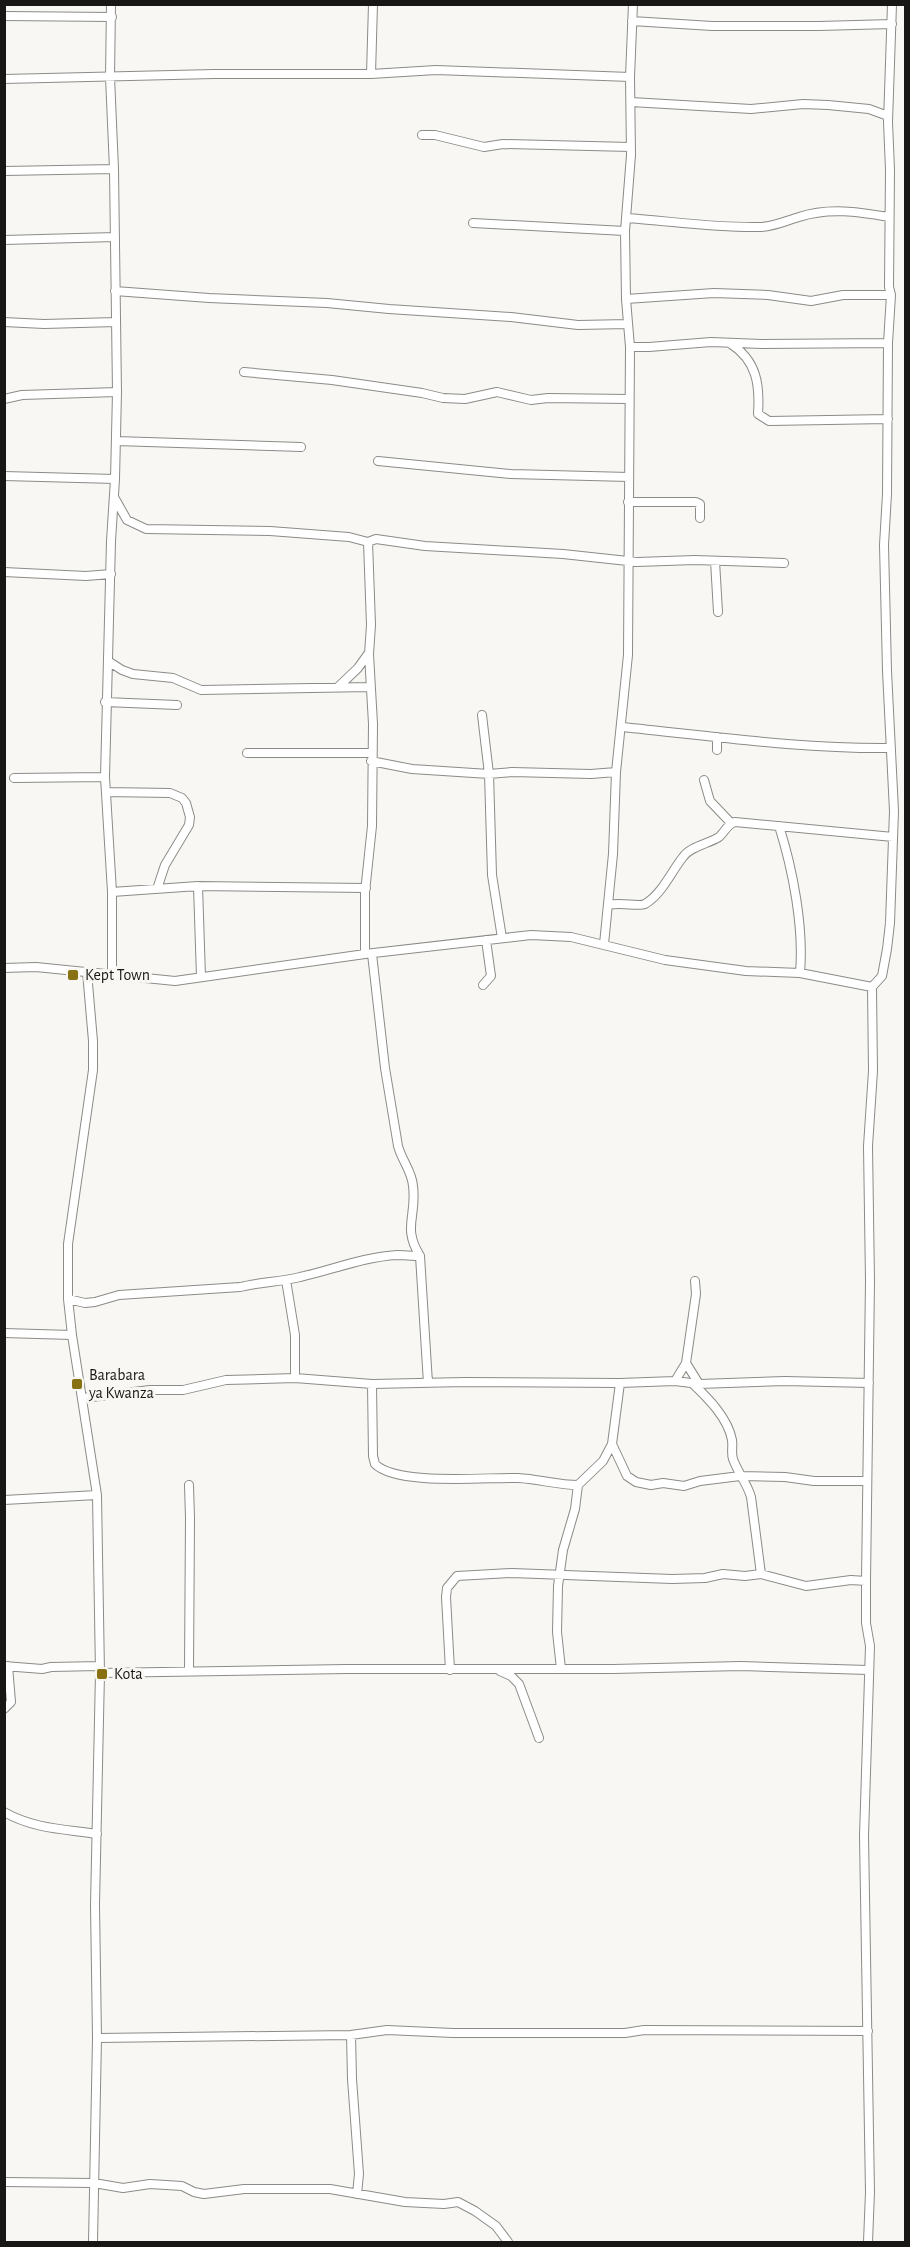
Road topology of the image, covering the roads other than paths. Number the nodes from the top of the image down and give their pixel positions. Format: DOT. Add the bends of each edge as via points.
graph roads {
  1 [pos="111,4"];
  2 [pos="373,4"];
  3 [pos="633,4"];
  4 [pos="892,4"];
  5 [pos="4,16"];
  6 [pos="112,17"];
  7 [pos="632,21"];
  8 [pos="892,24"];
  9 [pos="371,74"];
  10 [pos="110,77"];
  11 [pos="630,77"];
  12 [pos="4,79"];
  13 [pos="631,102"];
  14 [pos="888,116"];
  15 [pos="422,135"];
  16 [pos="630,147"];
  17 [pos="114,170"];
  18 [pos="4,171"];
  19 [pos="889,217"];
  20 [pos="626,218"];
  21 [pos="472,223"];
  22 [pos="625,231"];
  23 [pos="115,237"];
  24 [pos="4,240"];
  25 [pos="115,291"];
  26 [pos="891,295"];
  27 [pos="626,299"];
  28 [pos="4,322"];
  29 [pos="116,322"];
  30 [pos="628,324"];
  31 [pos="730,343"];
  32 [pos="888,343"];
  33 [pos="630,347"];
  34 [pos="244,372"];
  35 [pos="117,393"];
  36 [pos="4,399"];
  37 [pos="629,399"];
  38 [pos="888,419"];
  39 [pos="116,441"];
  40 [pos="302,447"];
  41 [pos="378,461"];
  42 [pos="4,476"];
  43 [pos="629,477"];
  44 [pos="115,479"];
  45 [pos="113,497"];
  46 [pos="628,502"];
  47 [pos="700,518"];
  48 [pos="368,542"];
  49 [pos="628,561"];
  50 [pos="715,561"];
  51 [pos="784,563"];
  52 [pos="4,572"];
  53 [pos="111,574"];
  54 [pos="718,612"];
  55 [pos="369,654"];
  56 [pos="108,661"];
  57 [pos="338,687"];
  58 [pos="370,687"];
  59 [pos="105,702"];
  60 [pos="177,705"];
  61 [pos="482,715"];
  62 [pos="622,727"];
  63 [pos="717,737"];
  64 [pos="891,748"];
  65 [pos="717,750"];
  66 [pos="247,753"];
  67 [pos="371,757"];
  68 [pos="616,772"];
  69 [pos="489,774"];
  70 [pos="105,777"];
  71 [pos="14,778"];
  72 [pos="704,780"];
  73 [pos="106,792"];
  74 [pos="731,823"];
  75 [pos="779,826"];
  76 [pos="893,837"];
  77 [pos="198,886"];
  78 [pos="366,888"];
  79 [pos="157,889"];
  80 [pos="112,892"];
  81 [pos="609,905"];
  82 [pos="502,938"];
  83 [pos="486,940"];
  84 [pos="604,944"];
  85 [pos="368,954"];
  86 [pos="4,968"];
  87 [pos="87,972"];
  88 [pos="800,974"];
  89 [pos="112,975"];
  90 [pos="201,976"];
  91 [pos="483,985"];
  92 [pos="872,987"];
  93 [pos="420,1256"];
  94 [pos="286,1280"];
  95 [pos="695,1281"];
  96 [pos="68,1299"];
  97 [pos="4,1334"];
  98 [pos="72,1335"];
  99 [pos="686,1364"];
  100 [pos="295,1378"];
  101 [pos="675,1381"];
  102 [pos="428,1383"];
  103 [pos="620,1383"];
  104 [pos="695,1383"];
  105 [pos="869,1383"];
  106 [pos="372,1384"];
  107 [pos="82,1398"];
  108 [pos="612,1444"];
  109 [pos="740,1476"];
  110 [pos="867,1481"];
  111 [pos="189,1485"];
  112 [pos="578,1485"];
  113 [pos="97,1496"];
  114 [pos="4,1500"];
  115 [pos="761,1574"];
  116 [pos="560,1575"];
  117 [pos="866,1581"];
  118 [pos="6,1666"];
  119 [pos="100,1669"];
  120 [pos="497,1669"];
  121 [pos="561,1669"];
  122 [pos="450,1670"];
  123 [pos="868,1670"];
  124 [pos="189,1671"];
  125 [pos="4,1709"];
  126 [pos="539,1738"];
  127 [pos="4,1812"];
  128 [pos="97,1834"];
  129 [pos="868,2031"];
  130 [pos="351,2035"];
  131 [pos="97,2037"];
  132 [pos="4,2182"];
  133 [pos="94,2183"];
  134 [pos="357,2194"];
  135 [pos="93,2242"];
  136 [pos="508,2242"];
  137 [pos="868,2242"];
  1 -- 6 [label="street"];
  2 -- 9 [label="street"];
  3 -- 7 [label="street"];
  4 -- 8 [label="street"];
  5 -- 6 [label="street"];
  6 -- 10 [label="street"];
  7 -- 8 [label="street" via="712,26"];
  7 -- 11 [label="street"];
  8 -- 14 [label="street"];
  9 -- 10 [label="street"];
  9 -- 11 [label="street" via="436,70"];
  10 -- 12 [label="street"];
  10 -- 17 [label="street"];
  11 -- 13 [label="street"];
  13 -- 14 [label="street" via="751,109 828,105 870,109"];
  13 -- 16 [label="street"];
  14 -- 19 [label="street"];
  15 -- 16 [label="street" via="484,147"];
  16 -- 20 [label="street"];
  17 -- 18 [label="street"];
  17 -- 23 [label="street"];
  19 -- 20 [label="street" via="834,211 761,227"];
  19 -- 26 [label="street"];
  20 -- 22 [label="street"];
  21 -- 22 [label="street"];
  22 -- 27 [label="street"];
  23 -- 24 [label="street"];
  23 -- 25 [label="street"];
  25 -- 29 [label="street"];
  25 -- 30 [label="street" via="327,303 578,325"];
  26 -- 27 [label="street" via="843,295 811,301 705,293"];
  26 -- 32 [label="street"];
  27 -- 30 [label="street"];
  28 -- 29 [label="street"];
  29 -- 35 [label="street"];
  30 -- 33 [label="street"];
  31 -- 32 [label="street"];
  31 -- 33 [label="street"];
  31 -- 38 [label="street" via="753,364 758,414 762,419"];
  32 -- 38 [label="street"];
  33 -- 37 [label="street"];
  34 -- 37 [label="street" via="332,380 443,398 465,399 496,392 531,400"];
  35 -- 36 [label="street" via="22,395"];
  35 -- 39 [label="street"];
  37 -- 43 [label="street"];
  38 -- 64 [label="street" via="884,545"];
  39 -- 40 [label="street"];
  39 -- 44 [label="street"];
  41 -- 43 [label="street" via="511,474"];
  42 -- 44 [label="street"];
  43 -- 46 [label="street"];
  44 -- 45 [label="street"];
  45 -- 48 [label="street" via="127,520 146,529 270,531"];
  45 -- 53 [label="street"];
  46 -- 47 [label="street" via="696,502 700,504"];
  46 -- 49 [label="street"];
  48 -- 49 [label="street" via="376,539"];
  48 -- 55 [label="street"];
  49 -- 50 [label="street"];
  49 -- 62 [label="street" via="628,654"];
  50 -- 51 [label="street"];
  50 -- 54 [label="street"];
  52 -- 53 [label="street"];
  53 -- 56 [label="street"];
  55 -- 57 [label="street"];
  55 -- 58 [label="street"];
  56 -- 57 [label="street" via="133,674 173,678 201,690"];
  56 -- 59 [label="street"];
  57 -- 58 [label="street"];
  58 -- 67 [label="street"];
  59 -- 60 [label="street"];
  59 -- 70 [label="street"];
  61 -- 69 [label="street"];
  62 -- 63 [label="street"];
  62 -- 68 [label="street"];
  63 -- 64 [label="street" via="841,748"];
  63 -- 65 [label="street"];
  64 -- 76 [label="street"];
  66 -- 67 [label="street"];
  67 -- 69 [label="street" via="428,771"];
  67 -- 78 [label="street" via="372,826"];
  68 -- 69 [label="street"];
  68 -- 81 [label="street"];
  69 -- 82 [label="street" via="492,875"];
  70 -- 71 [label="street"];
  70 -- 73 [label="street"];
  72 -- 74 [label="street" via="713,805"];
  73 -- 79 [label="street" via="170,794 186,803 189,825 165,864"];
  73 -- 80 [label="street"];
  74 -- 75 [label="street"];
  74 -- 81 [label="street" via="719,836 683,857 644,904"];
  75 -- 76 [label="street"];
  75 -- 88 [label="street" via="791,870 800,939"];
  76 -- 92 [label="street" via="887,949 882,976"];
  77 -- 78 [label="street"];
  77 -- 79 [label="street"];
  77 -- 90 [label="street"];
  78 -- 85 [label="street"];
  79 -- 80 [label="street"];
  80 -- 89 [label="street"];
  81 -- 84 [label="street"];
  82 -- 83 [label="street"];
  82 -- 84 [label="street" via="554,936"];
  83 -- 85 [label="street"];
  83 -- 91 [label="street" via="491,976"];
  84 -- 88 [label="street" via="665,960"];
  85 -- 90 [label="street"];
  85 -- 93 [label="street" via="398,1146 412,1177 411,1242"];
  86 -- 87 [label="street"];
  87 -- 89 [label="street"];
  87 -- 96 [label="street" via="93,1070 68,1244"];
  88 -- 92 [label="street"];
  89 -- 90 [label="street" via="175,981"];
  92 -- 105 [label="street"];
  93 -- 94 [label="street" via="397,1255 363,1261"];
  93 -- 102 [label="street"];
  94 -- 96 [label="street" via="111,1296 85,1303"];
  94 -- 100 [label="street" via="295,1335"];
  95 -- 99 [label="street"];
  96 -- 98 [label="street"];
  97 -- 98 [label="street"];
  98 -- 107 [label="street"];
  99 -- 101 [label="street"];
  99 -- 104 [label="street"];
  100 -- 106 [label="street"];
  100 -- 107 [label="street" via="226,1380 183,1390"];
  101 -- 103 [label="street"];
  101 -- 104 [label="street"];
  102 -- 103 [label="street"];
  102 -- 106 [label="street"];
  103 -- 108 [label="street"];
  104 -- 105 [label="street"];
  104 -- 109 [label="street" via="723,1418"];
  105 -- 110 [label="street"];
  106 -- 112 [label="street" via="373,1456 375,1464 390,1474 481,1480 519,1478"];
  107 -- 113 [label="street"];
  108 -- 109 [label="street" via="627,1476 636,1482 684,1486"];
  108 -- 112 [label="street" via="603,1461"];
  109 -- 110 [label="street"];
  109 -- 115 [label="street" via="751,1497"];
  110 -- 117 [label="street"];
  111 -- 124 [label="street"];
  112 -- 116 [label="street"];
  113 -- 114 [label="street"];
  113 -- 119 [label="street"];
  115 -- 116 [label="street" via="672,1579"];
  115 -- 117 [label="street" via="806,1586"];
  116 -- 121 [label="street" via="557,1632"];
  116 -- 122 [label="street" via="467,1574 452,1580 446,1597"];
  117 -- 123 [label="street"];
  118 -- 119 [label="street"];
  118 -- 125 [label="street" via="11,1702"];
  119 -- 124 [label="street"];
  119 -- 128 [label="street"];
  120 -- 121 [label="street"];
  120 -- 122 [label="street"];
  120 -- 126 [label="street" via="519,1684"];
  121 -- 123 [label="street" via="741,1666"];
  122 -- 124 [label="street"];
  123 -- 129 [label="street" via="864,1836"];
  127 -- 128 [label="street" via="42,1827"];
  128 -- 131 [label="street"];
  129 -- 130 [label="street" via="387,2030"];
  129 -- 137 [label="street"];
  130 -- 131 [label="street"];
  130 -- 134 [label="street"];
  131 -- 133 [label="street"];
  132 -- 133 [label="street"];
  133 -- 134 [label="street" via="123,2188 150,2184 182,2186 204,2194 286,2188"];
  133 -- 135 [label="street"];
  134 -- 136 [label="street" via="405,2202 458,2202 496,2226"];
}
